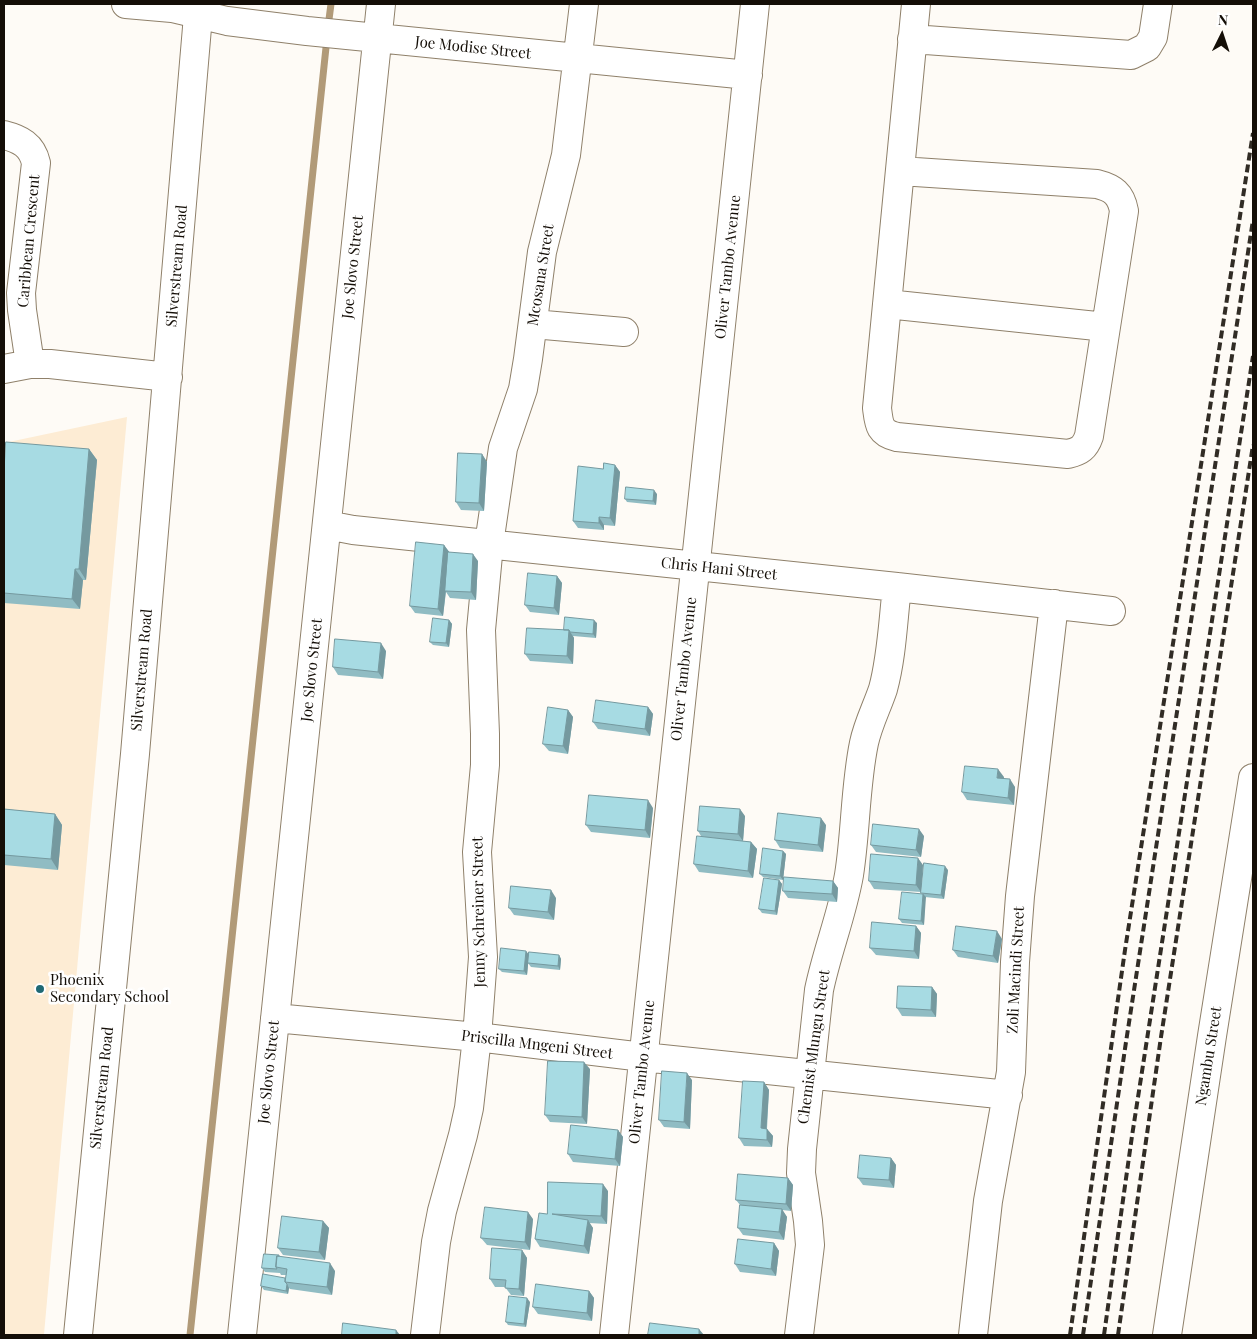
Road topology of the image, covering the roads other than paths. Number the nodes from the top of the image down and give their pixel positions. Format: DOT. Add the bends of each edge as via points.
graph roads {
  1 [pos="126,4"];
  2 [pos="380,4"];
  3 [pos="584,4"];
  4 [pos="755,4"];
  5 [pos="916,4"];
  6 [pos="1158,4"];
  7 [pos="199,9"];
  8 [pos="377,38"];
  9 [pos="912,39"];
  10 [pos="579,58"];
  11 [pos="748,75"];
  12 [pos="4,135"];
  13 [pos="900,170"];
  14 [pos="887,304"];
  15 [pos="533,324"];
  16 [pos="1106,327"];
  17 [pos="624,332"];
  18 [pos="30,364"];
  19 [pos="4,369"];
  20 [pos="168,377"];
  21 [pos="327,525"];
  22 [pos="489,544"];
  23 [pos="696,567"];
  24 [pos="897,587"];
  25 [pos="1054,604"];
  26 [pos="1111,611"];
  27 [pos="1253,778"];
  28 [pos="275,1018"];
  29 [pos="477,1037"];
  30 [pos="643,1057"];
  31 [pos="809,1073"];
  32 [pos="1008,1095"];
  33 [pos="78,1335"];
  34 [pos="242,1335"];
  35 [pos="425,1335"];
  36 [pos="614,1335"];
  37 [pos="799,1335"];
  38 [pos="973,1335"];
  39 [pos="1167,1335"];
  1 -- 7 [label="street, Joe Modise Street"];
  2 -- 8 [label="street, Joe Slovo Street"];
  3 -- 10 [label="street, Mcosana Street"];
  4 -- 11 [label="street, Oliver Tambo Avenue"];
  5 -- 9 [label="street"];
  6 -- 9 [label="street" via="1153,37 1147,47 1130,55"];
  7 -- 8 [label="street, Joe Modise Street" via="227,21"];
  7 -- 20 [label="street, Silverstream Road"];
  8 -- 10 [label="street, Joe Modise Street"];
  8 -- 21 [label="street, Joe Slovo Street"];
  9 -- 13 [label="street"];
  10 -- 11 [label="street, Joe Modise Street"];
  10 -- 15 [label="street, Mcosana Street" via="566,155 542,252"];
  11 -- 23 [label="street, Oliver Tambo Avenue"];
  12 -- 18 [label="street, Caribbean Crescent" via="28,146 36,163 21,293"];
  13 -- 14 [label="street"];
  13 -- 16 [label="street" via="1097,184 1118,194 1124,211"];
  14 -- 16 [label="street"];
  14 -- 16 [label="street" via="877,408 879,424 887,435 897,437 1068,454 1079,451 1089,436"];
  15 -- 17 [label="street"];
  15 -- 22 [label="street, Mcosana Street" via="523,388 503,448"];
  18 -- 19 [label="street"];
  18 -- 20 [label="street"];
  20 -- 33 [label="street, Silverstream Road"];
  21 -- 22 [label="street, Chris Hani Street"];
  21 -- 28 [label="street, Joe Slovo Street"];
  22 -- 23 [label="street, Chris Hani Street"];
  22 -- 29 [label="street, Jenny Schreiner Street" via="481,630 485,765 477,852 482,957"];
  23 -- 24 [label="street, Chris Hani Street"];
  23 -- 30 [label="street, Oliver Tambo Avenue"];
  24 -- 25 [label="street, Chris Hani Street"];
  24 -- 31 [label="street, Chemist Mlungu Street" via="886,672 861,756 847,882 840,918 823,969"];
  25 -- 26 [label="street, Chris Hani Street"];
  25 -- 32 [label="street, Zoli Macindi Street" via="1020,896"];
  27 -- 39 [label="street, Ngambu Street"];
  28 -- 29 [label="street, Priscilla Mngeni Street"];
  28 -- 34 [label="street, Joe Slovo Street"];
  29 -- 30 [label="street, Priscilla Mngeni Street"];
  29 -- 35 [label="street, Jenny Schreiner Street" via="464,1135 436,1242"];
  30 -- 31 [label="street, Priscilla Mngeni Street"];
  30 -- 36 [label="street, Oliver Tambo Avenue"];
  31 -- 32 [label="street, Priscilla Mngeni Street"];
  31 -- 37 [label="street, Chemist Mlungu Street" via="801,1173 810,1245"];
  32 -- 38 [label="street, Zoli Macindi Street" via="987,1209"];
}
